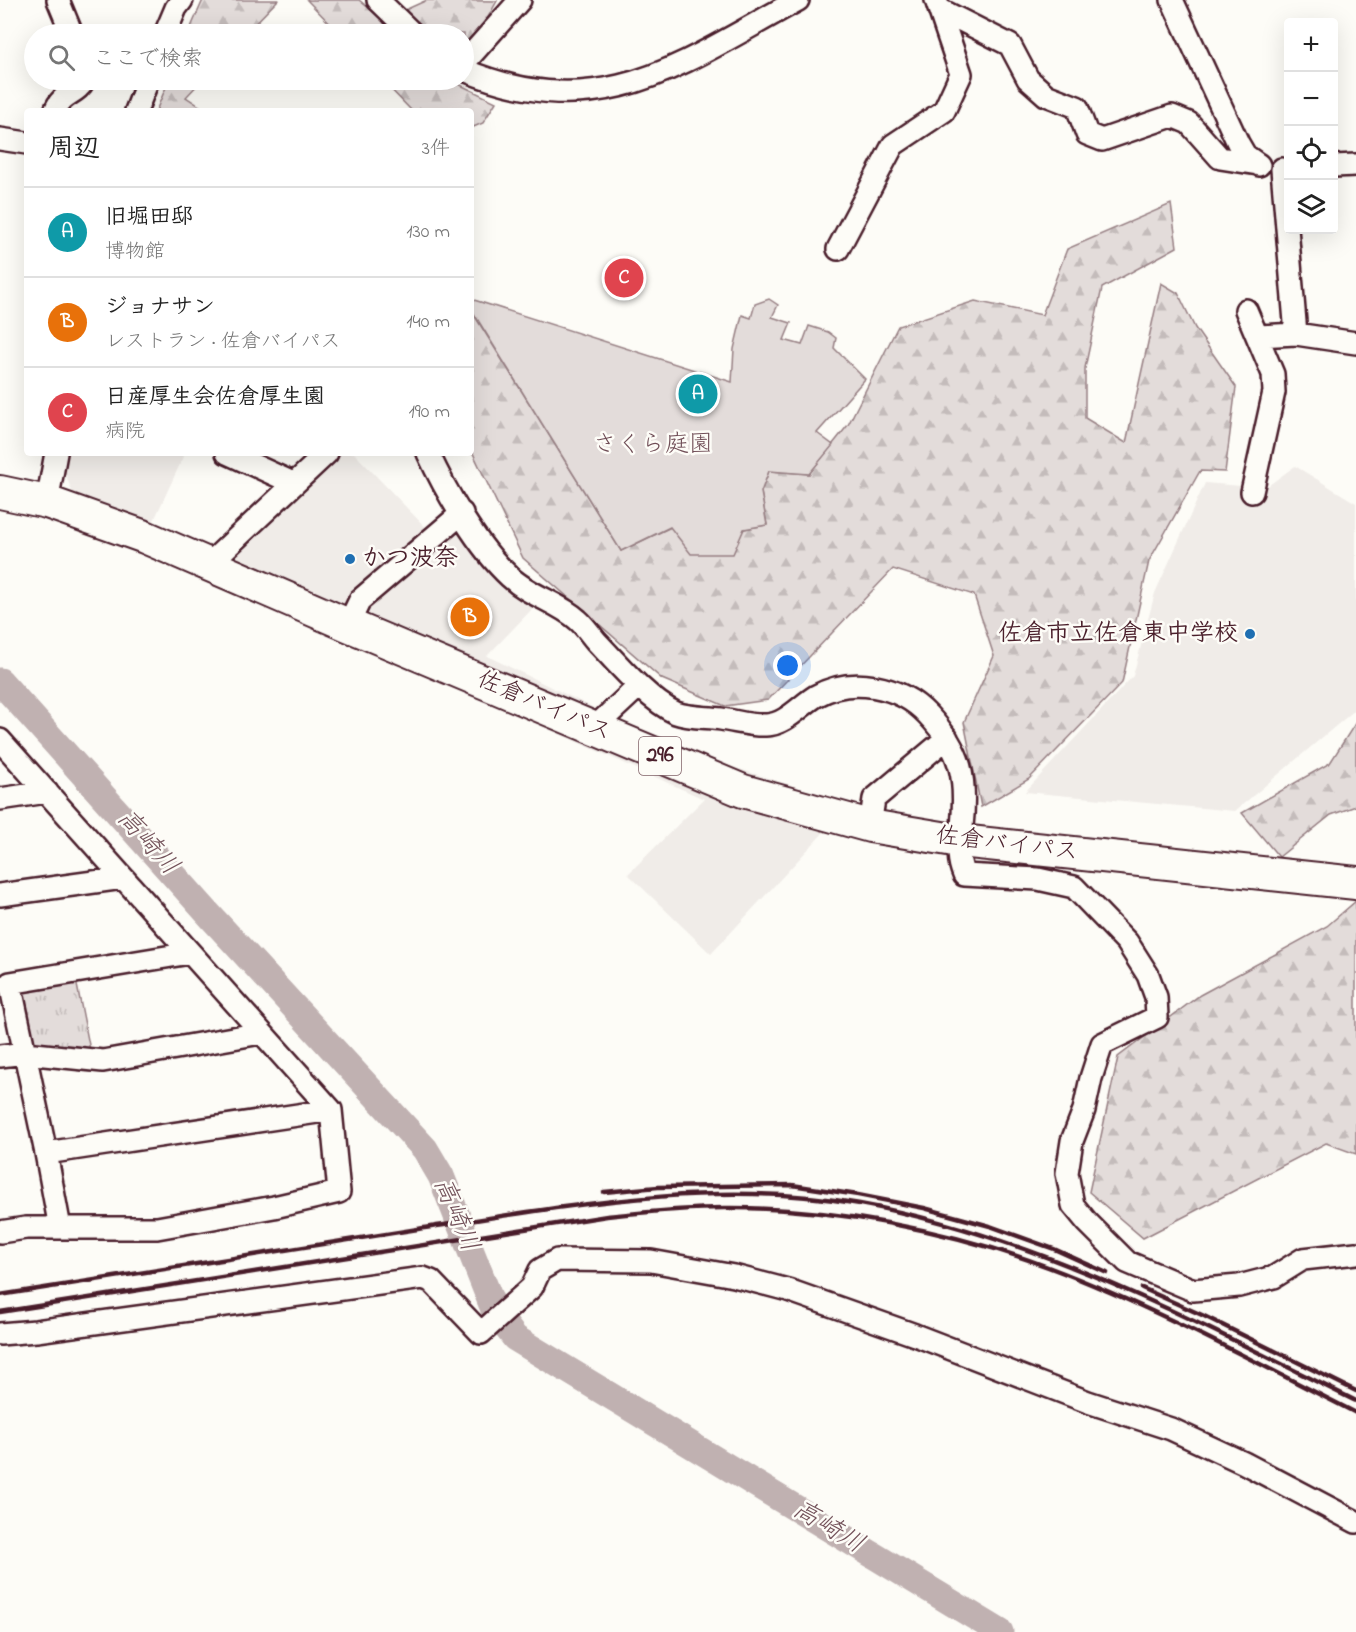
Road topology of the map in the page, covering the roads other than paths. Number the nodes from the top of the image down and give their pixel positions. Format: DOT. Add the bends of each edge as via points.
graph roads {
  1 [pos="58,0"];
  2 [pos="182,0"];
  3 [pos="378,0"];
  4 [pos="520,0"];
  5 [pos="798,0"];
  6 [pos="1172,0"];
  7 [pos="938,5"];
  8 [pos="68,24"];
  9 [pos="169,24"];
  10 [pos="403,24"];
  11 [pos="474,52"];
  12 [pos="474,73"];
  13 [pos="75,90"];
  14 [pos="144,90"];
  15 [pos="56,108"];
  16 [pos="137,108"];
  17 [pos="0,139"];
  18 [pos="24,143"];
  19 [pos="1258,164"];
  20 [pos="1356,165"];
  21 [pos="1338,166"];
  22 [pos="1284,169"];
  23 [pos="1286,180"];
  24 [pos="838,249"];
  25 [pos="1246,310"];
  26 [pos="1296,334"];
  27 [pos="1258,336"];
  28 [pos="1356,343"];
  29 [pos="55,456"];
  30 [pos="234,456"];
  31 [pos="324,456"];
  32 [pos="429,456"];
  33 [pos="293,483"];
  34 [pos="0,492"];
  35 [pos="1252,492"];
  36 [pos="47,502"];
  37 [pos="462,513"];
  38 [pos="209,564"];
  39 [pos="348,625"];
  40 [pos="639,686"];
  41 [pos="594,728"];
  42 [pos="947,738"];
  43 [pos="0,740"];
  44 [pos="46,792"];
  45 [pos="0,799"];
  46 [pos="870,826"];
  47 [pos="960,841"];
  48 [pos="123,878"];
  49 [pos="1356,883"];
  50 [pos="0,895"];
  51 [pos="190,953"];
  52 [pos="261,1033"];
  53 [pos="25,1053"];
  54 [pos="0,1056"];
  55 [pos="331,1110"];
  56 [pos="46,1154"];
  57 [pos="60,1228"];
  58 [pos="0,1232"];
  59 [pos="1356,1253"];
  60 [pos="0,1334"];
  61 [pos="1356,1522"];
  1 -- 8 [label="street"];
  2 -- 9 [label="street"];
  3 -- 10 [label="street"];
  4 -- 11 [label="street"];
  5 -- 12 [label="street" via="674,68 619,88 560,94 524,89"];
  6 -- 19 [label="street" via="1238,143 1245,155"];
  7 -- 19 [label="street" via="1010,45 1028,80 1046,95 1077,107 1087,134 1102,140 1172,116 1189,123 1220,158"];
  7 -- 24 [label="street" via="961,74 944,111 893,145"];
  13 -- 15 [label="street" via="59,101"];
  14 -- 16 [label="street"];
  17 -- 18 [label="street"];
  19 -- 22 [label="street"];
  20 -- 21 [label="street"];
  23 -- 26 [label="street"];
  25 -- 27 [label="street"];
  26 -- 27 [label="street"];
  26 -- 28 [label="street"];
  27 -- 35 [label="street" via="1273,375 1274,392"];
  29 -- 36 [label="street"];
  30 -- 33 [label="street"];
  31 -- 33 [label="street"];
  32 -- 37 [label="street"];
  33 -- 38 [label="street"];
  34 -- 36 [label="highway, 佐倉バイパス / 296"];
  36 -- 38 [label="highway, 佐倉バイパス / 296"];
  37 -- 39 [label="street" via="360,600"];
  37 -- 40 [label="street" via="509,577 581,622"];
  38 -- 39 [label="highway, 佐倉バイパス / 296"];
  39 -- 41 [label="highway, 佐倉バイパス / 296"];
  40 -- 41 [label="street"];
  40 -- 42 [label="street" via="677,713 768,726 831,689 856,684 878,687 904,697 926,712"];
  41 -- 46 [label="highway, 佐倉バイパス / 296" via="743,791"];
  42 -- 46 [label="street" via="874,799"];
  42 -- 47 [label="street" via="958,757 963,782"];
  43 -- 44 [label="street"];
  44 -- 45 [label="street"];
  44 -- 48 [label="street"];
  46 -- 47 [label="highway, 佐倉バイパス / 296"];
  47 -- 49 [label="highway, 佐倉バイパス / 296"];
  47 -- 59 [label="street" via="958,861 964,875 1038,879 1074,887 1127,942 1148,975 1156,997 1157,1017 1102,1044 1091,1078 1067,1173 1073,1205 1087,1222 1127,1262 1193,1290 1239,1286 1274,1277 1303,1259"];
  48 -- 50 [label="street"];
  48 -- 51 [label="street"];
  51 -- 52 [label="street"];
  51 -- 53 [label="street" via="10,983"];
  52 -- 53 [label="street" via="104,1061"];
  52 -- 55 [label="street"];
  53 -- 54 [label="street"];
  53 -- 56 [label="street"];
  55 -- 56 [label="street"];
  55 -- 57 [label="street" via="339,1192 274,1208 157,1228"];
  56 -- 57 [label="street"];
  57 -- 58 [label="street"];
  60 -- 61 [label="street" via="423,1278 431,1281 481,1333 532,1287 540,1270 557,1260 651,1261 788,1290 1171,1429"];
}
